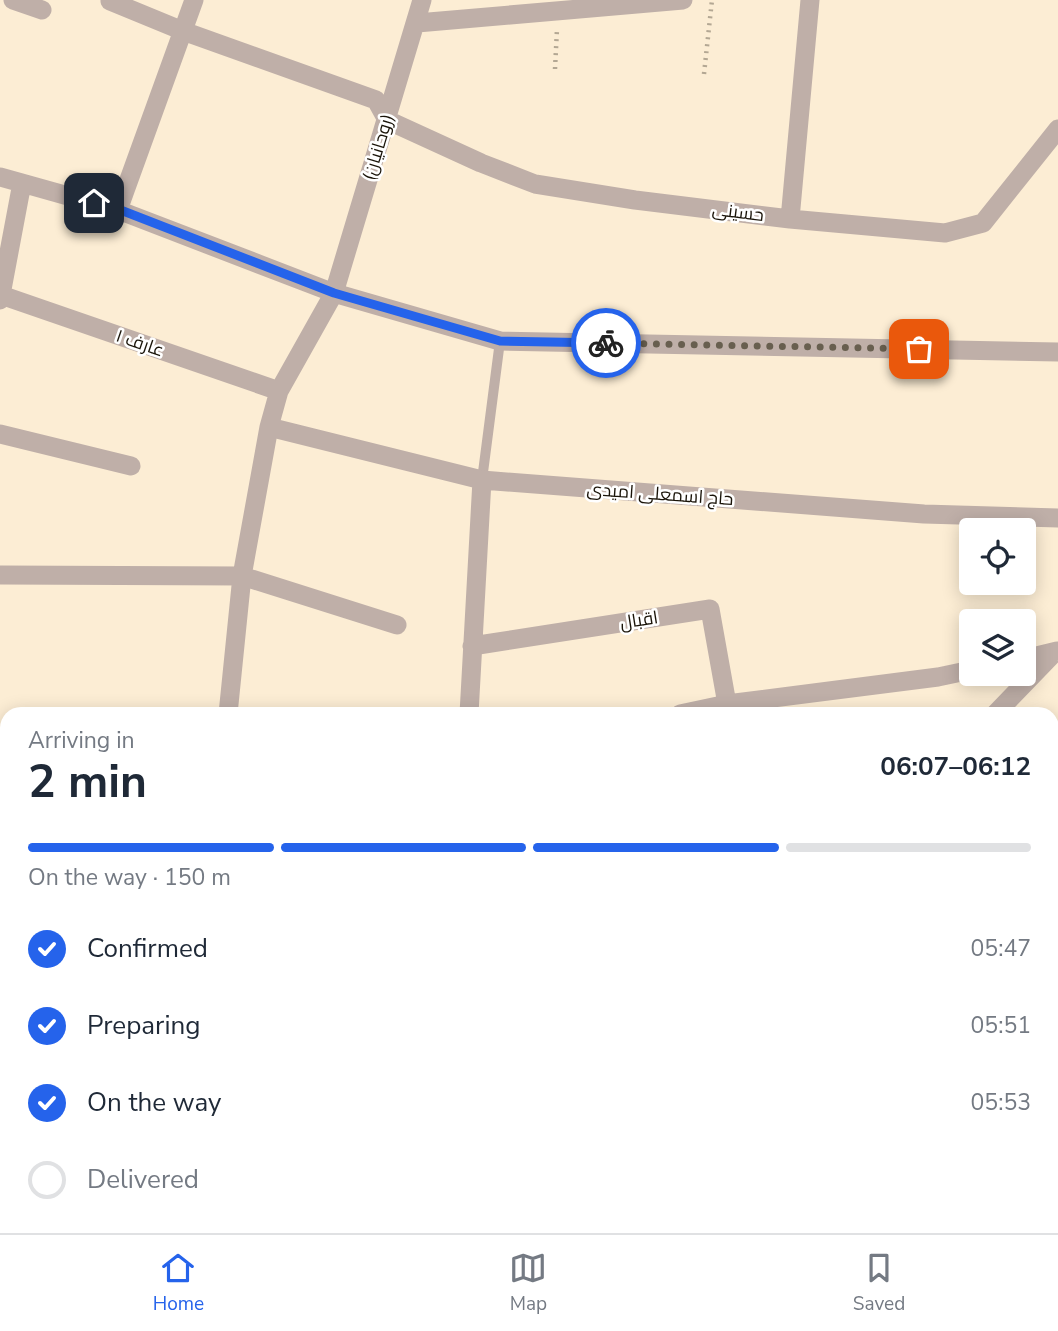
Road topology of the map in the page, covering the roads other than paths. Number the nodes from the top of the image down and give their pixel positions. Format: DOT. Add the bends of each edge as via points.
graph roads {
  1 [pos="13,0"];
  2 [pos="194,0"];
  3 [pos="422,0"];
  4 [pos="683,0"];
  5 [pos="810,0"];
  6 [pos="110,1"];
  7 [pos="570,7"];
  8 [pos="42,10"];
  9 [pos="417,23"];
  10 [pos="183,31"];
  11 [pos="387,120"];
  12 [pos="1058,129"];
  13 [pos="0,177"];
  14 [pos="22,183"];
  15 [pos="118,209"];
  16 [pos="790,219"];
  17 [pos="334,293"];
  18 [pos="1,298"];
  19 [pos="500,341"];
  20 [pos="1058,352"];
  21 [pos="279,391"];
  22 [pos="268,427"];
  23 [pos="0,434"];
  24 [pos="131,466"];
  25 [pos="482,481"];
  26 [pos="1058,518"];
  27 [pos="0,575"];
  28 [pos="242,576"];
  29 [pos="397,625"];
  30 [pos="472,646"];
  31 [pos="1057,653"];
  32 [pos="1036,657"];
  33 [pos="959,673"];
  34 [pos="727,704"];
  35 [pos="229,707"];
  36 [pos="469,707"];
  37 [pos="713,707"];
  38 [pos="1002,707"];
  1 -- 8 [label="street"];
  2 -- 10 [label="street"];
  3 -- 9 [label="street, (روحانیان)"];
  4 -- 7 [label="street"];
  5 -- 16 [label="street"];
  6 -- 10 [label="street"];
  7 -- 9 [label="street"];
  9 -- 11 [label="street, (روحانیان)"];
  10 -- 11 [label="street" via="376,100"];
  10 -- 15 [label="street"];
  11 -- 16 [label="street, حسینی" via="535,184"];
  11 -- 17 [label="street, (روحانیان)"];
  12 -- 16 [label="street, حسینی" via="983,223 945,233"];
  13 -- 14 [label="street"];
  14 -- 15 [label="street"];
  14 -- 18 [label="street"];
  15 -- 17 [label="street"];
  17 -- 19 [label="street"];
  17 -- 21 [label="street, (روحانیان)"];
  18 -- 21 [label="street, عارف ۱"];
  19 -- 20 [label="street"];
  19 -- 25 [label="lane"];
  21 -- 22 [label="street, (روحانیان)"];
  22 -- 25 [label="street, حاج اسمعلی امیدی"];
  22 -- 28 [label="street, (روحانیان)"];
  23 -- 24 [label="street"];
  25 -- 26 [label="street, حاج اسمعلی امیدی" via="924,514"];
  25 -- 30 [label="street"];
  27 -- 28 [label="street"];
  28 -- 29 [label="street"];
  28 -- 35 [label="street, (روحانیان)"];
  30 -- 34 [label="street, اقبال" via="710,609"];
  30 -- 36 [label="street"];
  31 -- 32 [label="street"];
  31 -- 38 [label="street"];
  33 -- 34 [label="street"];
  34 -- 37 [label="street"];
}
